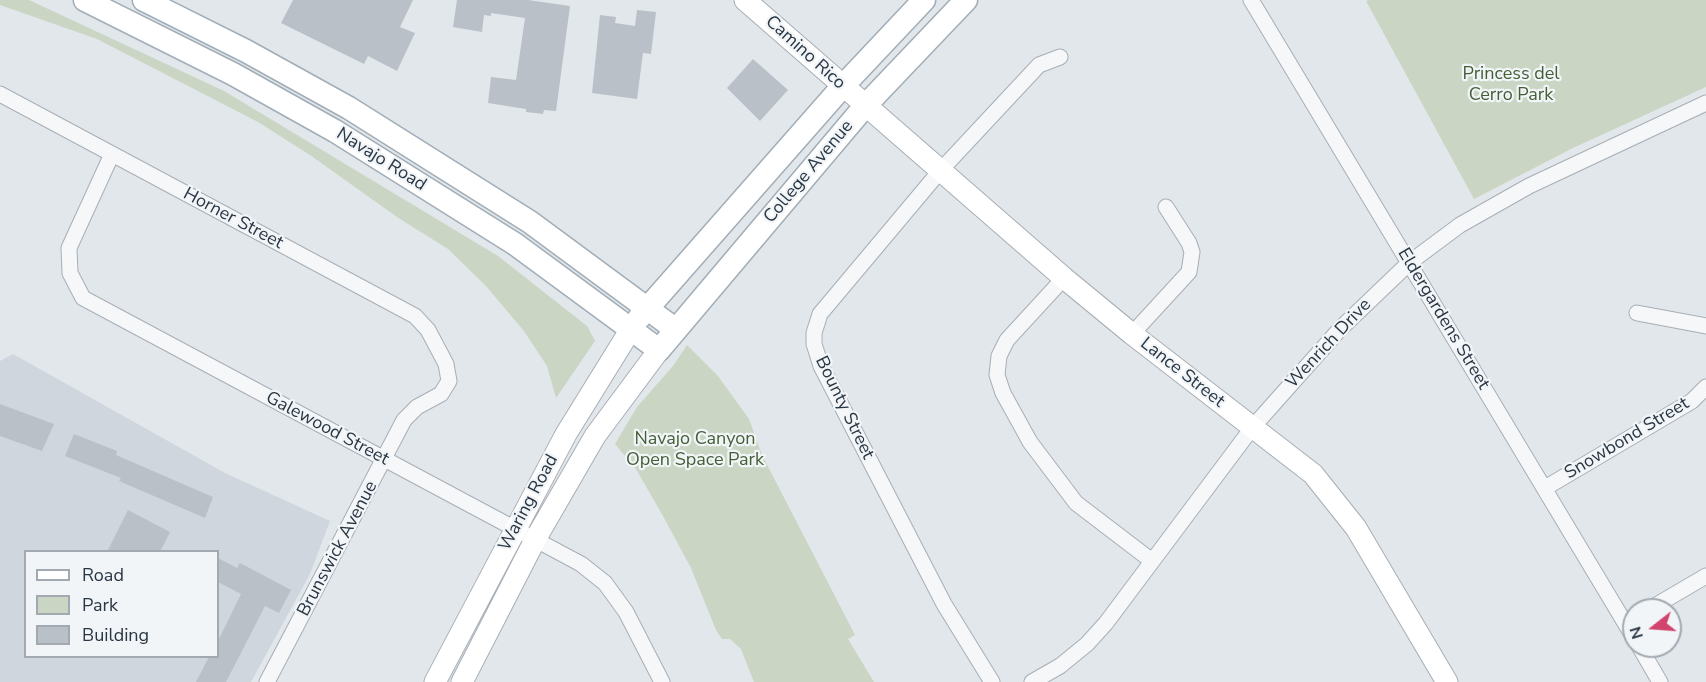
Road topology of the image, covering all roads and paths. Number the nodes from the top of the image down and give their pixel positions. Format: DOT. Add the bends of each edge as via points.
graph roads {
  1 [pos="85,0"];
  2 [pos="144,0"];
  3 [pos="924,0"];
  4 [pos="966,0"];
  5 [pos="1251,0"];
  6 [pos="750,2"];
  7 [pos="121,8"];
  8 [pos="1060,57"];
  9 [pos="842,87"];
  10 [pos="0,94"];
  11 [pos="1706,103"];
  12 [pos="865,106"];
  13 [pos="112,154"];
  14 [pos="940,171"];
  15 [pos="1167,207"];
  16 [pos="1409,263"];
  17 [pos="1064,278"];
  18 [pos="647,307"];
  19 [pos="1637,313"];
  20 [pos="1706,326"];
  21 [pos="631,329"];
  22 [pos="675,329"];
  23 [pos="1132,334"];
  24 [pos="659,350"];
  25 [pos="446,364"];
  26 [pos="1706,387"];
  27 [pos="1252,428"];
  28 [pos="384,460"];
  29 [pos="1545,488"];
  30 [pos="516,527"];
  31 [pos="536,538"];
  32 [pos="1152,561"];
  33 [pos="1706,576"];
  34 [pos="1668,598"];
  35 [pos="1622,608"];
  36 [pos="1646,658"];
  37 [pos="267,682"];
  38 [pos="435,682"];
  39 [pos="462,682"];
  40 [pos="661,682"];
  41 [pos="992,682"];
  42 [pos="1032,682"];
  43 [pos="1447,682"];
  44 [pos="1660,682"];
  1 -- 7 [label="main road, Navajo Road"];
  2 -- 18 [label="main road, Navajo Road" via="349,108 530,222"];
  3 -- 9 [label="main road, College Avenue"];
  4 -- 12 [label="main road, College Avenue"];
  5 -- 16 [label="street, Eldergardens Street"];
  6 -- 9 [label="street, Camino Rico"];
  7 -- 21 [label="main road, Navajo Road" via="334,131 515,244"];
  8 -- 14 [label="street, Bounty Street" via="1039,65"];
  9 -- 12 [label="street, Camino Rico"];
  9 -- 18 [label="main road, College Avenue"];
  10 -- 13 [label="street, Horner Street"];
  11 -- 16 [label="street, Wenrich Drive" via="1529,186 1460,225"];
  12 -- 14 [label="street, Lance Street"];
  12 -- 22 [label="main road, College Avenue"];
  13 -- 25 [label="street, Horner Street" via="415,316 428,330"];
  13 -- 28 [label="street, Galewood Street" via="69,248 70,273 83,298"];
  14 -- 17 [label="street, Lance Street"];
  14 -- 41 [label="street, Bounty Street" via="820,314 814,344 821,366 944,604"];
  15 -- 23 [label="street" via="1190,243 1189,272"];
  16 -- 27 [label="street, Wenrich Drive" via="1340,329"];
  16 -- 29 [label="street, Eldergardens Street"];
  17 -- 23 [label="street, Lance Street"];
  17 -- 32 [label="street" via="1007,340 999,356 997,375 1030,442 1076,503"];
  18 -- 21 [label="main road, College Avenue"];
  18 -- 22 [label="main road, Navajo Road"];
  19 -- 20 [label="street"];
  21 -- 24 [label="main road, Navajo Road"];
  21 -- 30 [label="street, Waring Road" via="566,434"];
  22 -- 24 [label="main road, College Avenue"];
  23 -- 27 [label="street, Lance Street"];
  24 -- 31 [label="street, Waring Road" via="596,436"];
  25 -- 28 [label="street, Brunswick Avenue" via="449,381 441,394 417,406 404,420"];
  26 -- 29 [label="street, Snowbond Street" via="1692,401"];
  27 -- 32 [label="street, Wenrich Drive"];
  27 -- 43 [label="street, Lance Street" via="1313,474 1330,492 1356,528"];
  28 -- 30 [label="street, Galewood Street"];
  28 -- 37 [label="street, Brunswick Avenue"];
  29 -- 35 [label="street, Eldergardens Street"];
  30 -- 31 [label="street, Galewood Street"];
  30 -- 38 [label="street, Waring Road"];
  31 -- 39 [label="street, Waring Road"];
  31 -- 40 [label="street, Galewood Street" via="605,583 626,612"];
  32 -- 42 [label="street, Wenrich Drive" via="1087,644"];
  33 -- 34 [label="street"];
  36 -- 44 [label="street"];
}
